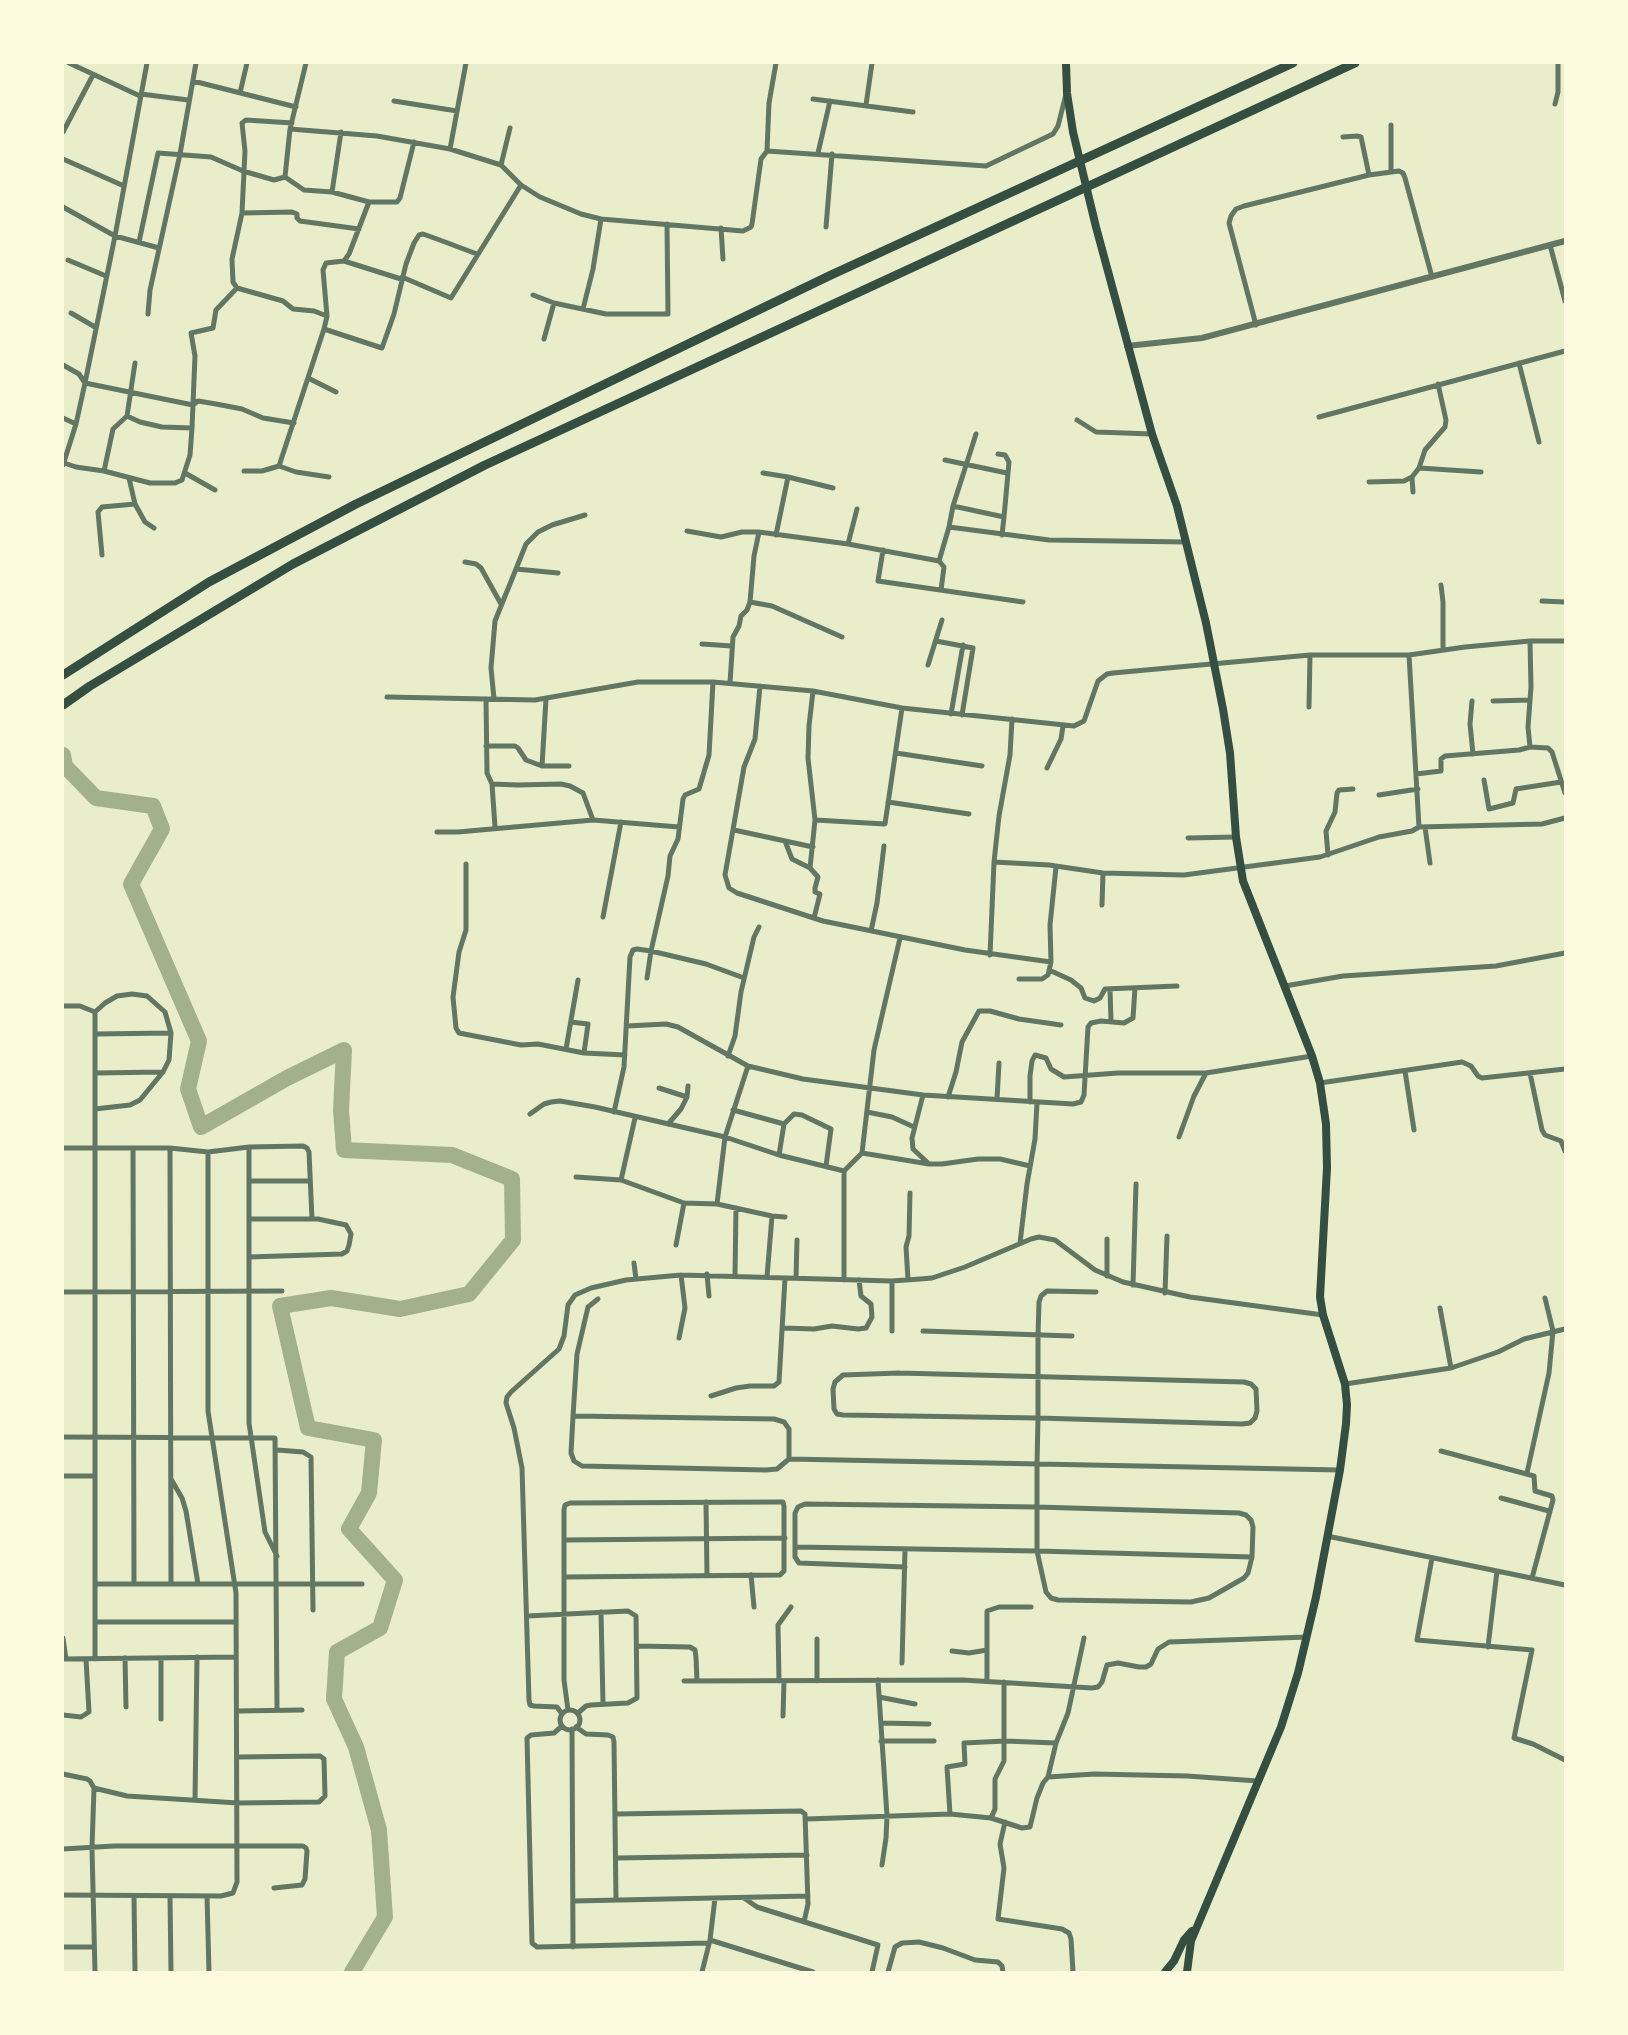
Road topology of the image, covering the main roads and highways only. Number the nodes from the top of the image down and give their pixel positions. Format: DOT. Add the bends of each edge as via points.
graph roads {
  1 [pos="1066,63"];
  2 [pos="1293,63"];
  3 [pos="1355,63"];
  4 [pos="67,672"];
  5 [pos="63,705"];
  6 [pos="1196,1926"];
  7 [pos="1165,1972"];
  8 [pos="1187,1972"];
  1 -- 6 [label="main road" via="1074,132 1096,227 1152,434 1187,542 1214,665 1230,753 1243,881 1312,1056 1326,1124 1320,1279 1323,1315 1344,1384 1346,1424 1340,1470 1307,1637 1281,1727"];
  2 -- 4 [label="highway" via="831,275 356,504 209,582"];
  3 -- 5 [label="highway" via="485,465 293,564"];
  6 -- 7 [label="main road"];
  6 -- 8 [label="main road"];
}
